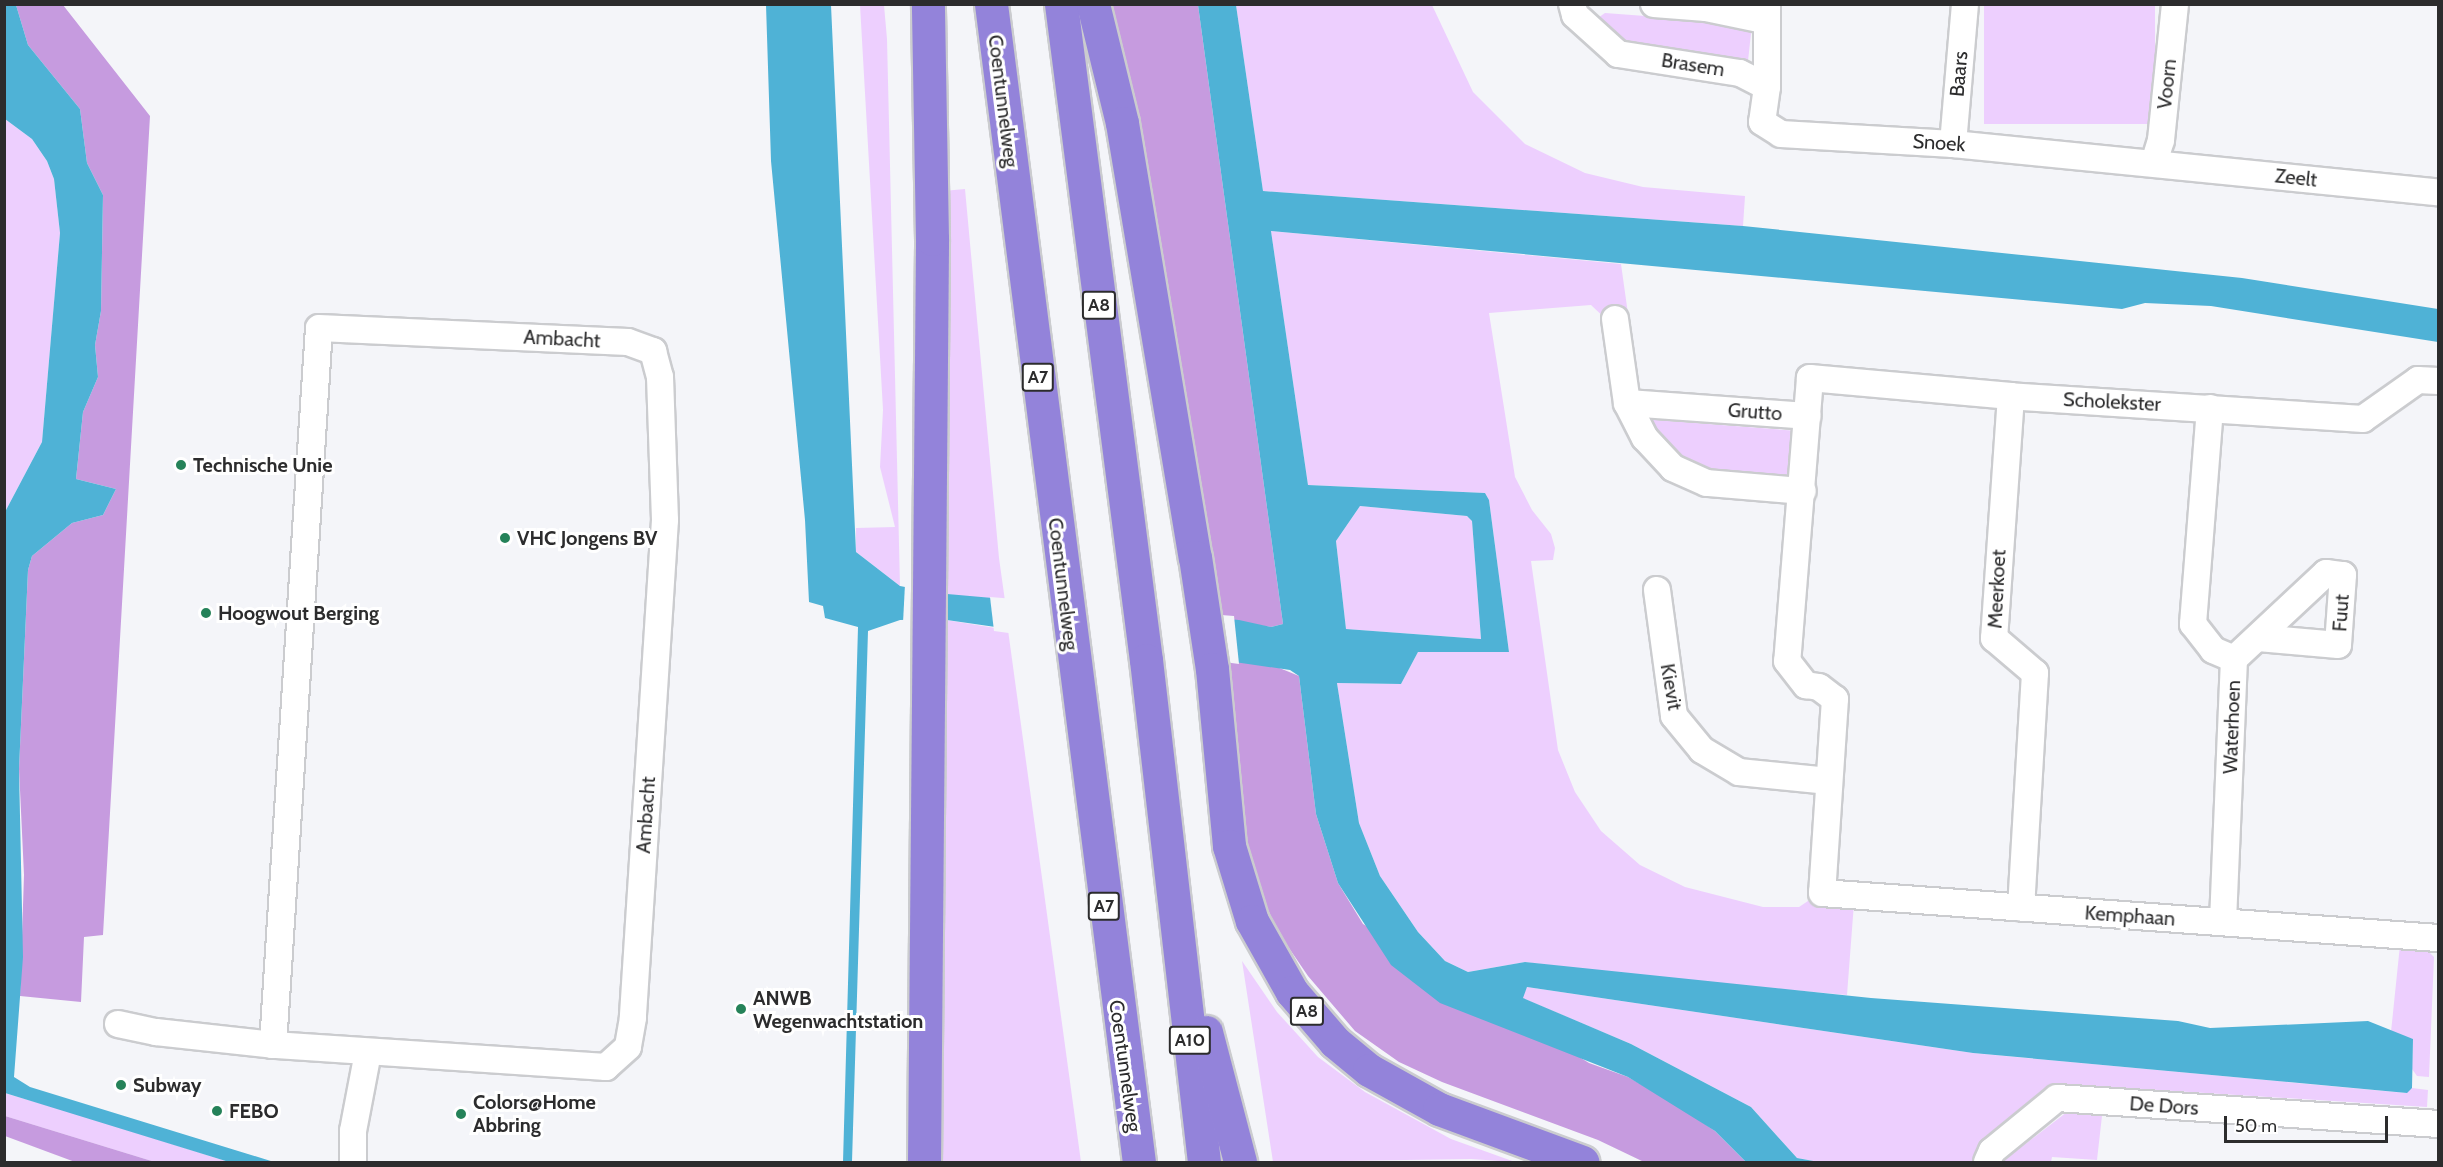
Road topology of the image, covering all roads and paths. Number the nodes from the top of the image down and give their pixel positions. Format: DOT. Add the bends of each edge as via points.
graph roads {
  1 [pos="928,4"];
  2 [pos="991,4"];
  3 [pos="1061,4"];
  4 [pos="1093,4"];
  5 [pos="1572,4"];
  6 [pos="1654,4"];
  7 [pos="1965,4"];
  8 [pos="2175,4"];
  9 [pos="1766,12"];
  10 [pos="1767,87"];
  11 [pos="1953,144"];
  12 [pos="2154,163"];
  13 [pos="2439,192"];
  14 [pos="1615,319"];
  15 [pos="2439,381"];
  16 [pos="2011,396"];
  17 [pos="1627,403"];
  18 [pos="2210,408"];
  19 [pos="1808,416"];
  20 [pos="1803,491"];
  21 [pos="1657,590"];
  22 [pos="2258,638"];
  23 [pos="2234,659"];
  24 [pos="1829,781"];
  25 [pos="2021,908"];
  26 [pos="1175,918"];
  27 [pos="2223,922"];
  28 [pos="2439,938"];
  29 [pos="118,1024"];
  30 [pos="273,1045"];
  31 [pos="369,1053"];
  32 [pos="2439,1124"];
  33 [pos="354,1131"];
  34 [pos="335,1162"];
  35 [pos="353,1162"];
  36 [pos="924,1162"];
  37 [pos="1139,1162"];
  38 [pos="1204,1162"];
  39 [pos="1240,1162"];
  40 [pos="1582,1162"];
  41 [pos="1987,1162"];
  1 -- 36 [label="highway" via="931,586"];
  2 -- 37 [label="highway, Coentunnelweg / A7"];
  3 -- 26 [label="highway, A8" via="1146,660"];
  4 -- 40 [label="highway, A8" via="1122,123 1204,612 1234,865 1252,921 1292,992 1335,1042 1403,1092 1457,1117"];
  5 -- 10 [label="street, Brasem" via="1575,15 1618,54 1740,72"];
  6 -- 9 [label="street"];
  7 -- 11 [label="street, Baars"];
  8 -- 12 [label="street, Voorn" via="2161,140"];
  9 -- 10 [label="street"];
  10 -- 11 [label="street, Snoek" via="1762,122 1781,134"];
  11 -- 12 [label="street, Snoek"];
  12 -- 13 [label="street, Zeelt"];
  14 -- 17 [label="street"];
  15 -- 18 [label="street, Scholekster" via="2418,380 2363,419"];
  16 -- 18 [label="street, Scholekster"];
  16 -- 19 [label="street, Scholekster" via="1810,378"];
  16 -- 25 [label="street, Meerkoet" via="1994,638 2035,673"];
  17 -- 19 [label="street, Grutto"];
  17 -- 20 [label="street" via="1645,438 1673,468 1707,483"];
  18 -- 23 [label="street, Waterhoen" via="2193,624 2213,650"];
  19 -- 20 [label="street, Grutto"];
  20 -- 24 [label="street, Grutto" via="1787,662 1806,685 1819,687 1834,699"];
  21 -- 24 [label="street, Kievit" via="1674,716 1702,750 1739,772"];
  22 -- 23 [label="street"];
  23 -- 27 [label="street, Waterhoen"];
  24 -- 25 [label="street, Kemphaan" via="1822,893"];
  25 -- 27 [label="street, Kemphaan"];
  26 -- 38 [label="highway, A10"];
  26 -- 39 [label="highway, A8"];
  27 -- 28 [label="street, Kemphaan"];
  29 -- 30 [label="street"];
  30 -- 31 [label="street, Ambacht"];
  30 -- 31 [label="street, Ambacht" via="319,328 628,342 653,351 660,377 665,520 628,1047 606,1067"];
  31 -- 33 [label="street"];
  32 -- 41 [label="street, De Dors" via="2057,1098 1992,1151"];
  33 -- 34 [label="street"];
  33 -- 35 [label="street"];
}
